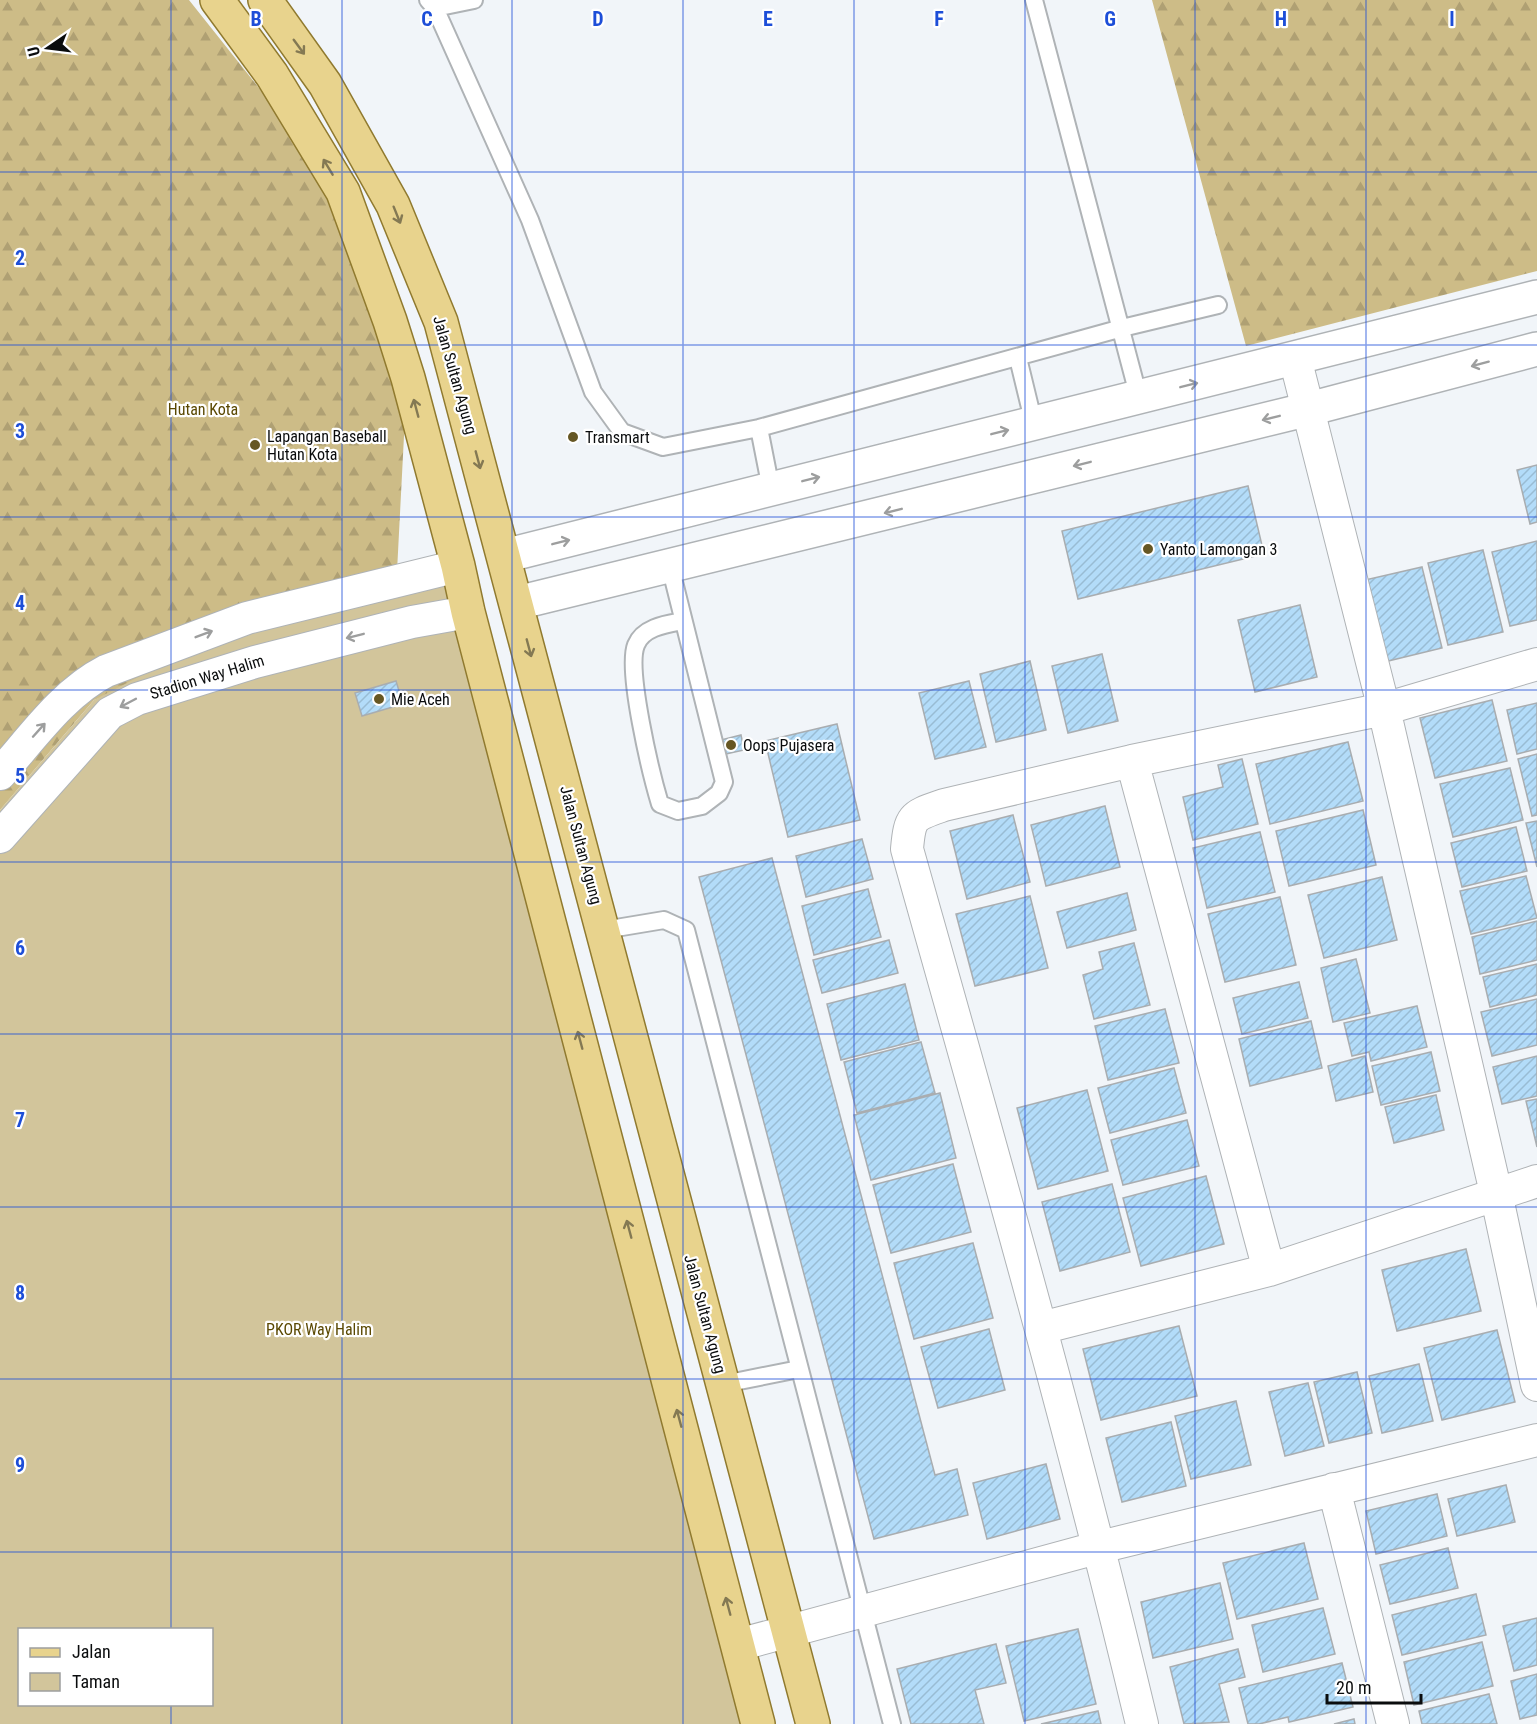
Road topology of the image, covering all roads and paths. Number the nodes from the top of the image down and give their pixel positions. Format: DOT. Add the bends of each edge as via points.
graph roads {
  1 [pos="217,0"];
  2 [pos="265,0"];
  3 [pos="474,0"];
  4 [pos="1034,0"];
  5 [pos="432,4"];
  6 [pos="1537,297"];
  7 [pos="1218,305"];
  8 [pos="1122,328"];
  9 [pos="1537,349"];
  10 [pos="1018,358"];
  11 [pos="1295,358"];
  12 [pos="1139,398"];
  13 [pos="1309,409"];
  14 [pos="1034,424"];
  15 [pos="759,428"];
  16 [pos="771,489"];
  17 [pos="504,556"];
  18 [pos="458,566"];
  19 [pos="670,566"];
  20 [pos="517,603"];
  21 [pos="468,612"];
  22 [pos="683,621"];
  23 [pos="1537,664"];
  24 [pos="1384,709"];
  25 [pos="1132,761"];
  26 [pos="0,774"];
  27 [pos="0,837"];
  28 [pos="603,930"];
  29 [pos="1537,1181"];
  30 [pos="1496,1193"];
  31 [pos="1269,1270"];
  32 [pos="1041,1328"];
  33 [pos="799,1369"];
  34 [pos="724,1384"];
  35 [pos="1537,1385"];
  36 [pos="1537,1440"];
  37 [pos="1334,1489"];
  38 [pos="1100,1547"];
  39 [pos="863,1612"];
  40 [pos="790,1631"];
  41 [pos="738,1645"];
  42 [pos="758,1724"];
  43 [pos="813,1724"];
  44 [pos="892,1724"];
  45 [pos="1142,1724"];
  46 [pos="1393,1724"];
  18 -- 1 [label="main road, one-way" via="394,332 343,192 272,75"];
  2 -- 17 [label="main road, Jalan Sultan Agung, one-way" via="326,84 393,205 441,322"];
  3 -- 5 [label="lane"];
  4 -- 8 [label="lane"];
  5 -- 15 [label="lane" via="530,220 593,392 622,432 663,447"];
  6 -- 11 [label="street"];
  7 -- 8 [label="lane"];
  8 -- 10 [label="lane"];
  8 -- 12 [label="lane"];
  9 -- 13 [label="street, one-way"];
  10 -- 14 [label="lane"];
  10 -- 15 [label="lane"];
  12 -- 11 [label="street, one-way"];
  11 -- 13 [label="street"];
  12 -- 14 [label="street"];
  13 -- 19 [label="street, one-way"];
  13 -- 24 [label="street"];
  16 -- 14 [label="street, one-way"];
  15 -- 16 [label="lane"];
  17 -- 16 [label="street, one-way"];
  17 -- 20 [label="main road, Jalan Sultan Agung"];
  18 -- 21 [label="main road"];
  26 -- 18 [label="street, one-way" via="73,692 105,671 247,618"];
  19 -- 20 [label="street"];
  19 -- 22 [label="lane"];
  20 -- 28 [label="main road, Jalan Sultan Agung, one-way"];
  21 -- 27 [label="street, Stadion Way Halim, one-way" via="412,622 255,662 137,699 110,713"];
  41 -- 21 [label="main road, one-way"];
  22 -- 22 [label="lane" via="724,782 719,793 702,806 678,812 660,804 633,668 636,644 649,631"];
  23 -- 24 [label="street"];
  24 -- 25 [label="street"];
  24 -- 30 [label="street"];
  25 -- 31 [label="street"];
  25 -- 32 [label="street" via="944,805 918,814 909,826 907,849"];
  28 -- 33 [label="lane" via="664,920 686,930"];
  28 -- 34 [label="main road, Jalan Sultan Agung"];
  29 -- 30 [label="street"];
  30 -- 31 [label="street"];
  30 -- 35 [label="street"];
  31 -- 32 [label="street"];
  32 -- 38 [label="street"];
  33 -- 34 [label="lane"];
  33 -- 39 [label="lane"];
  34 -- 40 [label="main road, Jalan Sultan Agung"];
  36 -- 37 [label="street"];
  37 -- 38 [label="street"];
  37 -- 46 [label="street"];
  38 -- 39 [label="street"];
  38 -- 45 [label="street"];
  39 -- 40 [label="street"];
  39 -- 44 [label="lane"];
  40 -- 41 [label="street"];
  40 -- 43 [label="main road, Jalan Sultan Agung"];
  41 -- 42 [label="main road"];
}
